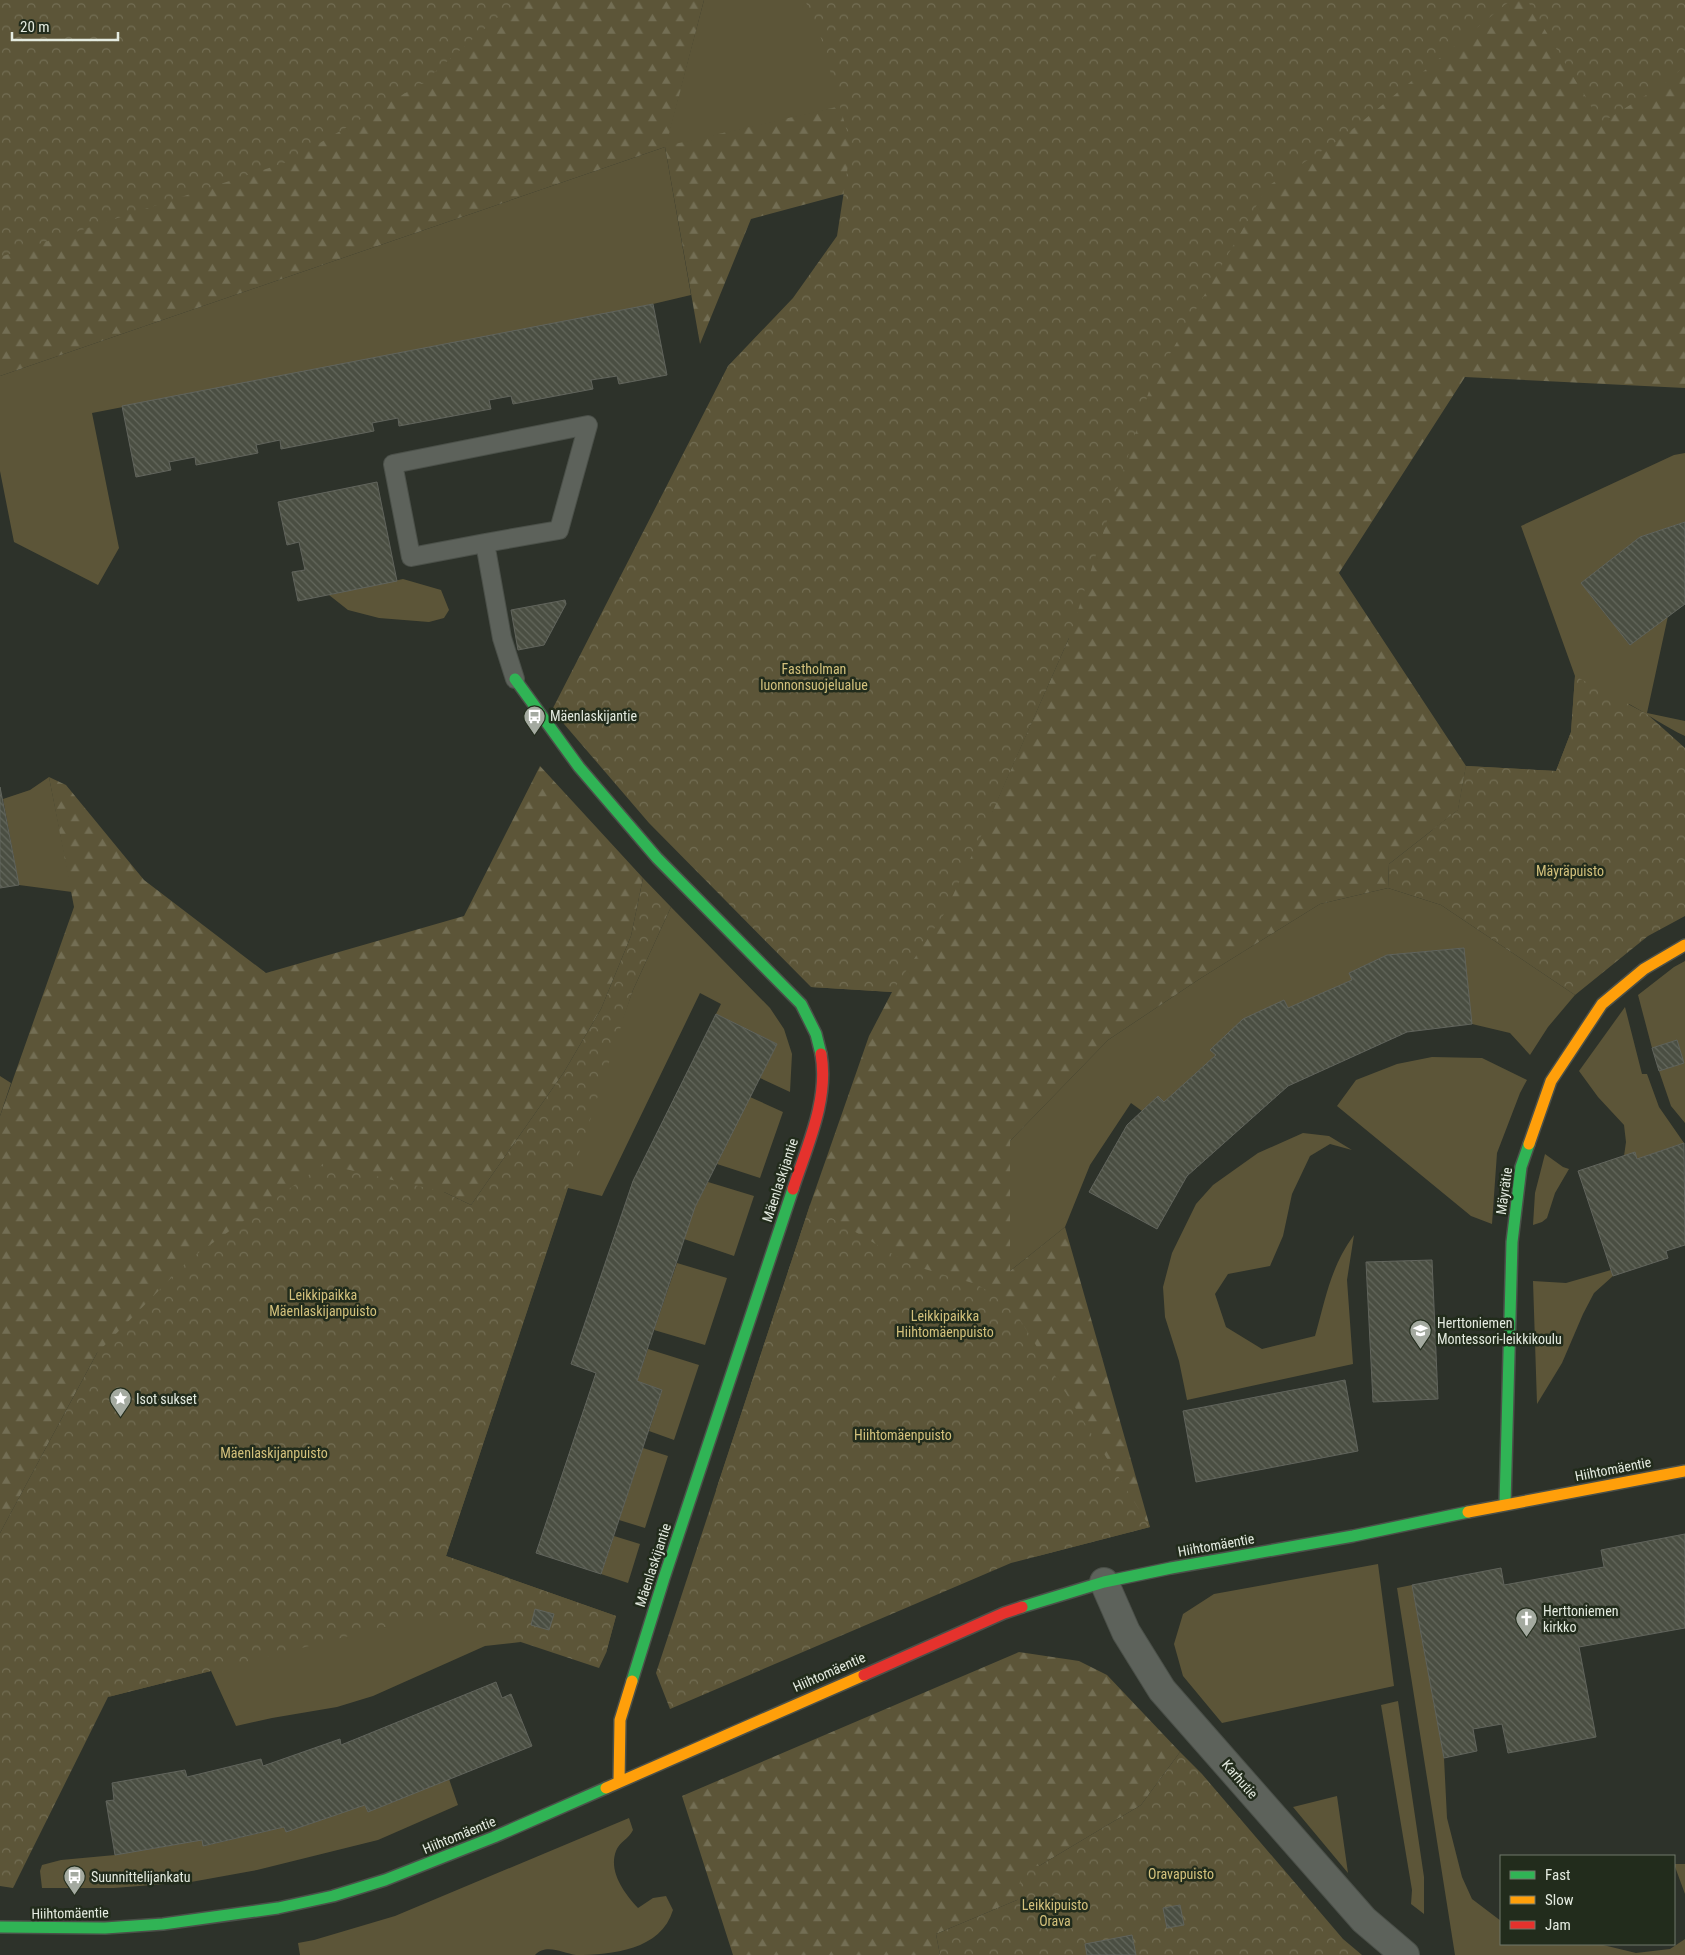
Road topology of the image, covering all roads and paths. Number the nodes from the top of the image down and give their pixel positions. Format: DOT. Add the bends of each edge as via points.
graph roads {
  1 [pos="486,543"];
  2 [pos="516,679"];
  3 [pos="1685,945"];
  4 [pos="1685,1471"];
  5 [pos="1505,1504"];
  6 [pos="1104,1582"];
  7 [pos="619,1782"];
  8 [pos="0,1927"];
  9 [pos="1405,1955"];
  1 -- 1 [label="lane" via="559,530 588,425 393,464 411,557"];
  1 -- 2 [label="lane" via="502,638"];
  2 -- 7 [label="street, Mäenlaskijantie" via="579,767 657,858 801,1004 822,1052 821,1096 815,1122 620,1720"];
  3 -- 5 [label="street, Mäyrätie" via="1644,969 1602,1004 1551,1081 1521,1167 1512,1242"];
  4 -- 5 [label="street, Hiihtomäentie"];
  5 -- 6 [label="street, Hiihtomäentie" via="1361,1535"];
  6 -- 7 [label="street, Hiihtomäentie" via="1004,1613"];
  6 -- 9 [label="street, Karhutie" via="1129,1639 1162,1690 1364,1920"];
  7 -- 8 [label="street, Hiihtomäentie" via="494,1837 385,1880 333,1896 278,1908 162,1924 105,1928"];
}
